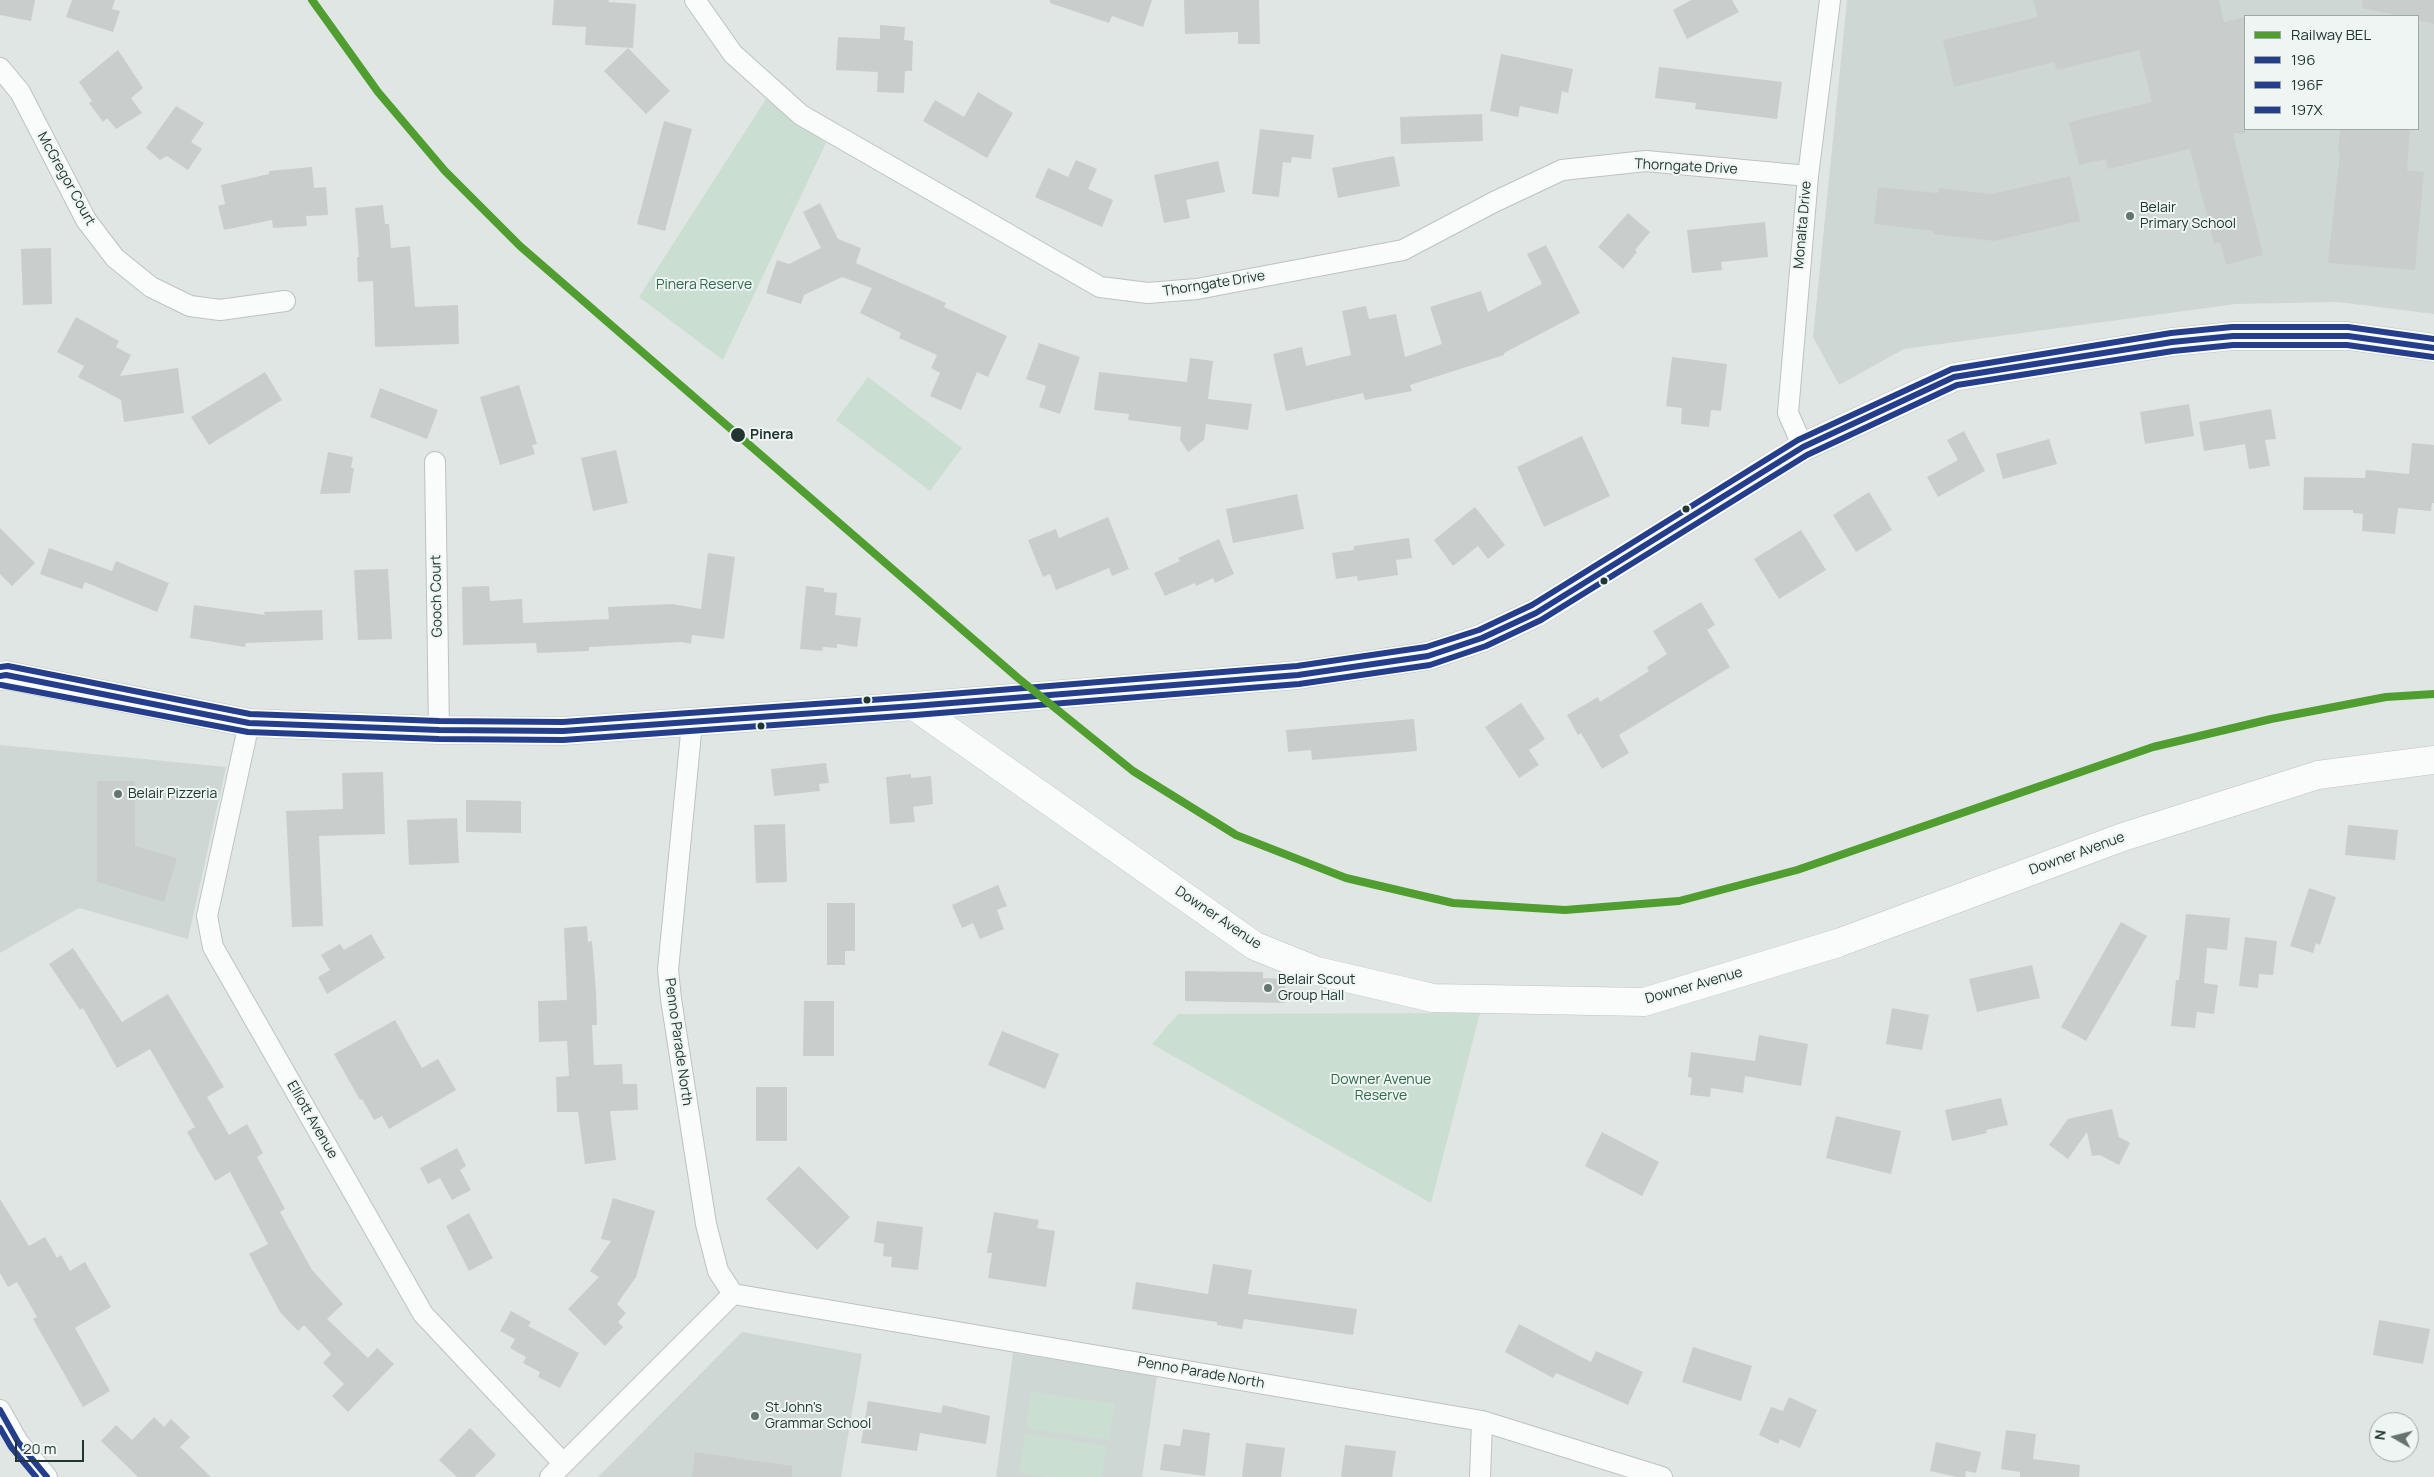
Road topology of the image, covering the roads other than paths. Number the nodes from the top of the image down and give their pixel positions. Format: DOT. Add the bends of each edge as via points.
graph roads {
  1 [pos="695,0"];
  2 [pos="1830,0"];
  3 [pos="0,68"];
  4 [pos="1808,176"];
  5 [pos="285,301"];
  6 [pos="2434,348"];
  7 [pos="1803,447"];
  8 [pos="435,462"];
  9 [pos="2,673"];
  10 [pos="914,706"];
  11 [pos="249,723"];
  12 [pos="692,723"];
  13 [pos="439,730"];
  14 [pos="2434,760"];
  15 [pos="733,1294"];
  16 [pos="0,1410"];
  17 [pos="1482,1421"];
  18 [pos="556,1470"];
  19 [pos="47,1477"];
  20 [pos="1480,1477"];
  21 [pos="1662,1477"];
  1 -- 4 [label="street, Thorngate Drive" via="733,54 800,115 1100,287 1148,293 1197,289 1403,250 1562,170 1646,161"];
  2 -- 4 [label="street, Monalta Drive"];
  3 -- 5 [label="street, McGregor Court" via="20,92 86,220 115,258 151,287 190,306 220,310"];
  4 -- 7 [label="street, Monalta Drive" via="1788,413"];
  6 -- 7 [label="main road" via="2348,336 2233,336 2172,342 1954,377"];
  7 -- 10 [label="main road" via="1536,614 1482,638 1428,656 1298,675"];
  8 -- 13 [label="street, Gooch Court"];
  9 -- 11 [label="main road"];
  10 -- 12 [label="main road"];
  10 -- 14 [label="main road, Downer Avenue" via="1256,946 1317,971 1433,998 1644,1002 1838,943 2123,837 2318,775"];
  11 -- 13 [label="main road"];
  11 -- 18 [label="street, Elliott Avenue" via="207,916 214,947 423,1314"];
  12 -- 13 [label="main road" via="563,731"];
  12 -- 15 [label="street, Penno Parade North" via="668,970 670,999 706,1224 718,1271"];
  15 -- 17 [label="street, Penno Parade North"];
  15 -- 18 [label="street"];
  16 -- 19 [label="street" via="18,1442"];
  17 -- 20 [label="street"];
  17 -- 21 [label="street, Penno Parade North"];
}
